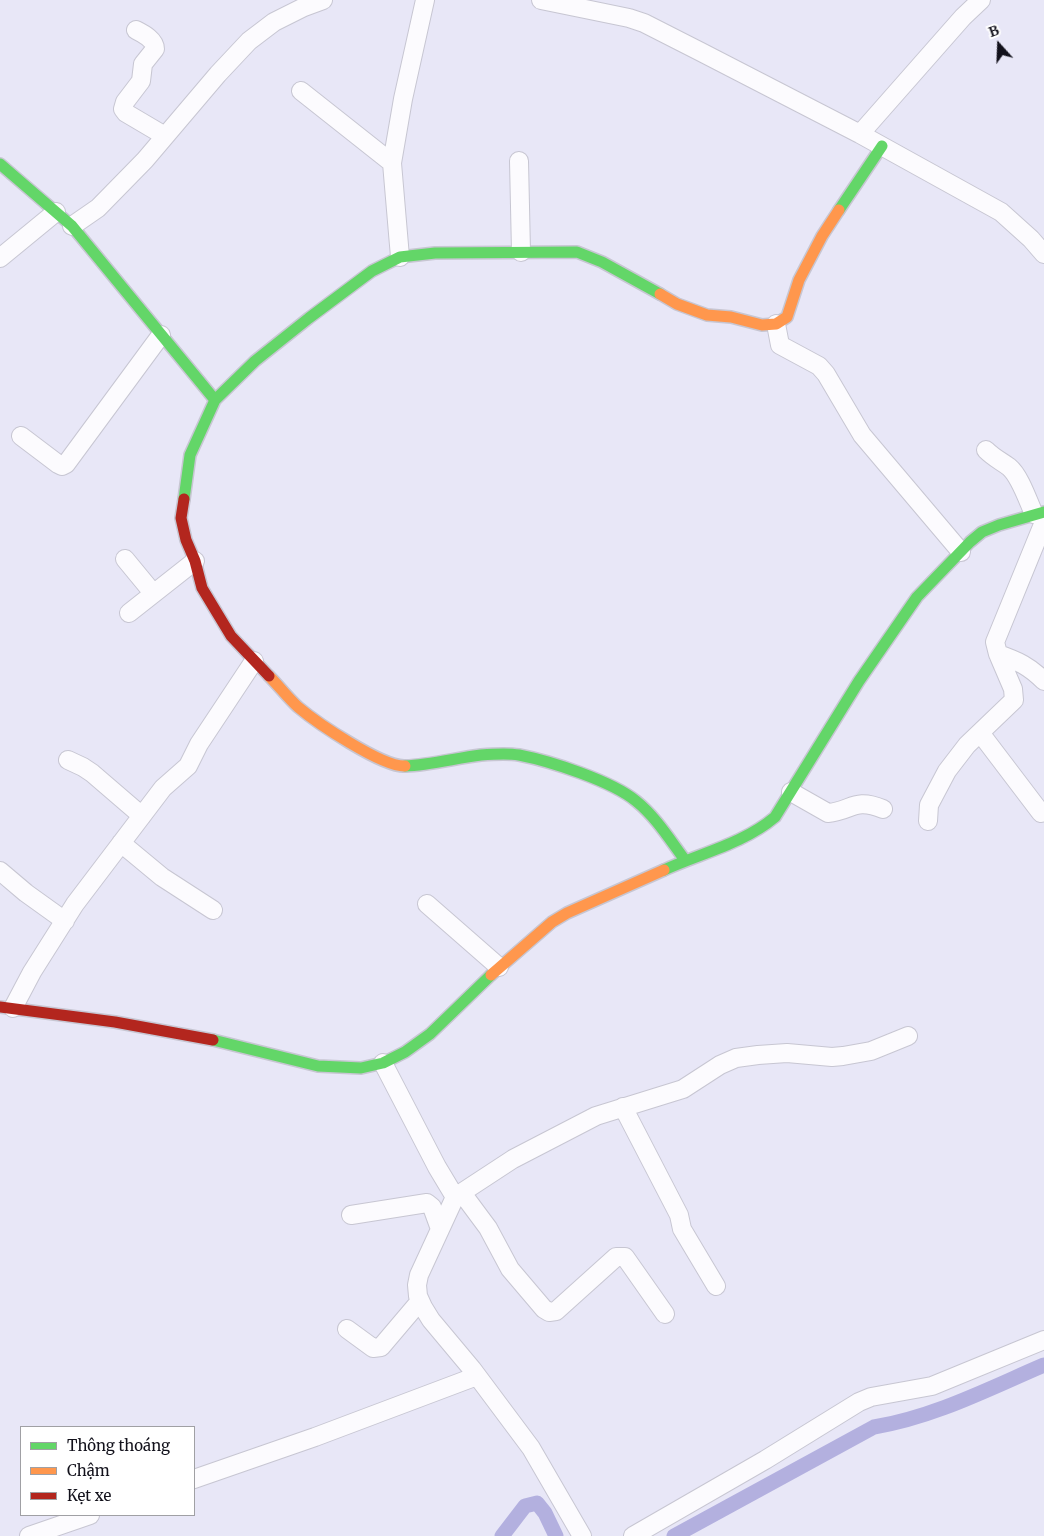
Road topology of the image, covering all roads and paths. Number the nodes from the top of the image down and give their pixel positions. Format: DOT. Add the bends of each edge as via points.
graph roads {
  1 [pos="323,0"];
  2 [pos="425,0"];
  3 [pos="543,0"];
  4 [pos="981,0"];
  5 [pos="136,30"];
  6 [pos="301,91"];
  7 [pos="860,134"];
  8 [pos="165,136"];
  9 [pos="882,146"];
  10 [pos="519,161"];
  11 [pos="0,164"];
  12 [pos="392,164"];
  13 [pos="56,212"];
  14 [pos="72,226"];
  15 [pos="521,252"];
  16 [pos="1044,254"];
  17 [pos="400,257"];
  18 [pos="0,258"];
  19 [pos="776,324"];
  20 [pos="161,335"];
  21 [pos="215,400"];
  22 [pos="21,436"];
  23 [pos="986,450"];
  24 [pos="1041,516"];
  25 [pos="961,552"];
  26 [pos="125,559"];
  27 [pos="195,561"];
  28 [pos="153,593"];
  29 [pos="129,613"];
  30 [pos="998,654"];
  31 [pos="254,661"];
  32 [pos="1044,681"];
  33 [pos="981,734"];
  34 [pos="68,760"];
  35 [pos="791,792"];
  36 [pos="883,809"];
  37 [pos="1041,814"];
  38 [pos="142,816"];
  39 [pos="928,820"];
  40 [pos="121,843"];
  41 [pos="685,860"];
  42 [pos="0,871"];
  43 [pos="427,904"];
  44 [pos="213,910"];
  45 [pos="65,921"];
  46 [pos="500,967"];
  47 [pos="6,1008"];
  48 [pos="908,1036"];
  49 [pos="383,1063"];
  50 [pos="623,1107"];
  51 [pos="458,1195"];
  52 [pos="351,1214"];
  53 [pos="440,1229"];
  54 [pos="716,1286"];
  55 [pos="420,1301"];
  56 [pos="665,1314"];
  57 [pos="347,1329"];
  58 [pos="1044,1340"];
  59 [pos="478,1376"];
  60 [pos="195,1479"];
  61 [pos="87,1516"];
  62 [pos="29,1536"];
  63 [pos="582,1536"];
  64 [pos="633,1536"];
  1 -- 8 [label="street" via="274,22 250,41"];
  2 -- 12 [label="street"];
  3 -- 7 [label="street" via="644,23"];
  4 -- 7 [label="street"];
  5 -- 8 [label="street" via="154,43 155,50 143,64 140,81 124,102 123,109 126,114"];
  6 -- 12 [label="street"];
  7 -- 9 [label="street"];
  8 -- 14 [label="street" via="98,208"];
  9 -- 16 [label="street" via="1001,212"];
  9 -- 19 [label="street" via="822,236 799,280 786,317"];
  10 -- 15 [label="street"];
  11 -- 13 [label="street"];
  12 -- 17 [label="street"];
  13 -- 14 [label="street"];
  13 -- 18 [label="street"];
  14 -- 20 [label="street"];
  15 -- 17 [label="street" via="435,253"];
  15 -- 19 [label="street" via="577,252 588,255 677,304 707,315 762,325"];
  17 -- 21 [label="street" via="372,271 309,318 255,361"];
  19 -- 25 [label="street" via="780,345 819,366 826,374 862,435"];
  20 -- 21 [label="street"];
  20 -- 22 [label="street" via="66,464 58,464"];
  21 -- 27 [label="street" via="190,455 183,495 181,518"];
  23 -- 24 [label="street" via="1011,468"];
  24 -- 25 [label="street" via="982,532"];
  24 -- 30 [label="street" via="995,642"];
  25 -- 35 [label="street" via="917,597 859,681"];
  26 -- 28 [label="street"];
  27 -- 28 [label="street"];
  27 -- 31 [label="street" via="202,588 215,611 231,636"];
  28 -- 29 [label="street"];
  30 -- 32 [label="street" via="1032,669"];
  30 -- 33 [label="street" via="1013,689 1014,700"];
  31 -- 38 [label="street" via="188,766 163,788"];
  31 -- 41 [label="street" via="298,707 334,734 400,766 482,755 518,754 567,768 614,788 636,801"];
  33 -- 37 [label="street"];
  33 -- 39 [label="street" via="947,771 929,805"];
  34 -- 38 [label="street" via="92,773"];
  35 -- 36 [label="street" via="828,813 859,804"];
  35 -- 41 [label="street" via="766,826"];
  38 -- 40 [label="street"];
  40 -- 44 [label="street" via="162,877"];
  40 -- 45 [label="street"];
  41 -- 46 [label="street" via="567,913"];
  42 -- 45 [label="street"];
  43 -- 46 [label="street"];
  45 -- 47 [label="street"];
  46 -- 49 [label="street" via="430,1034"];
  47 -- 49 [label="street" via="115,1022 215,1040 318,1066 361,1068"];
  48 -- 50 [label="street" via="871,1051 843,1056 787,1053 736,1058 682,1089"];
  49 -- 51 [label="street" via="437,1167"];
  50 -- 51 [label="street" via="596,1116 520,1155"];
  50 -- 54 [label="street" via="680,1216 682,1229"];
  51 -- 53 [label="street"];
  51 -- 56 [label="street" via="492,1235 510,1269 549,1312 556,1311 620,1256 625,1257"];
  52 -- 53 [label="street" via="428,1203"];
  53 -- 55 [label="street" via="419,1275"];
  55 -- 57 [label="street" via="377,1349"];
  55 -- 59 [label="street" via="431,1320"];
  58 -- 64 [label="street" via="932,1386 859,1402"];
  59 -- 60 [label="street"];
  59 -- 63 [label="street" via="531,1448"];
  61 -- 62 [label="street"];
}
